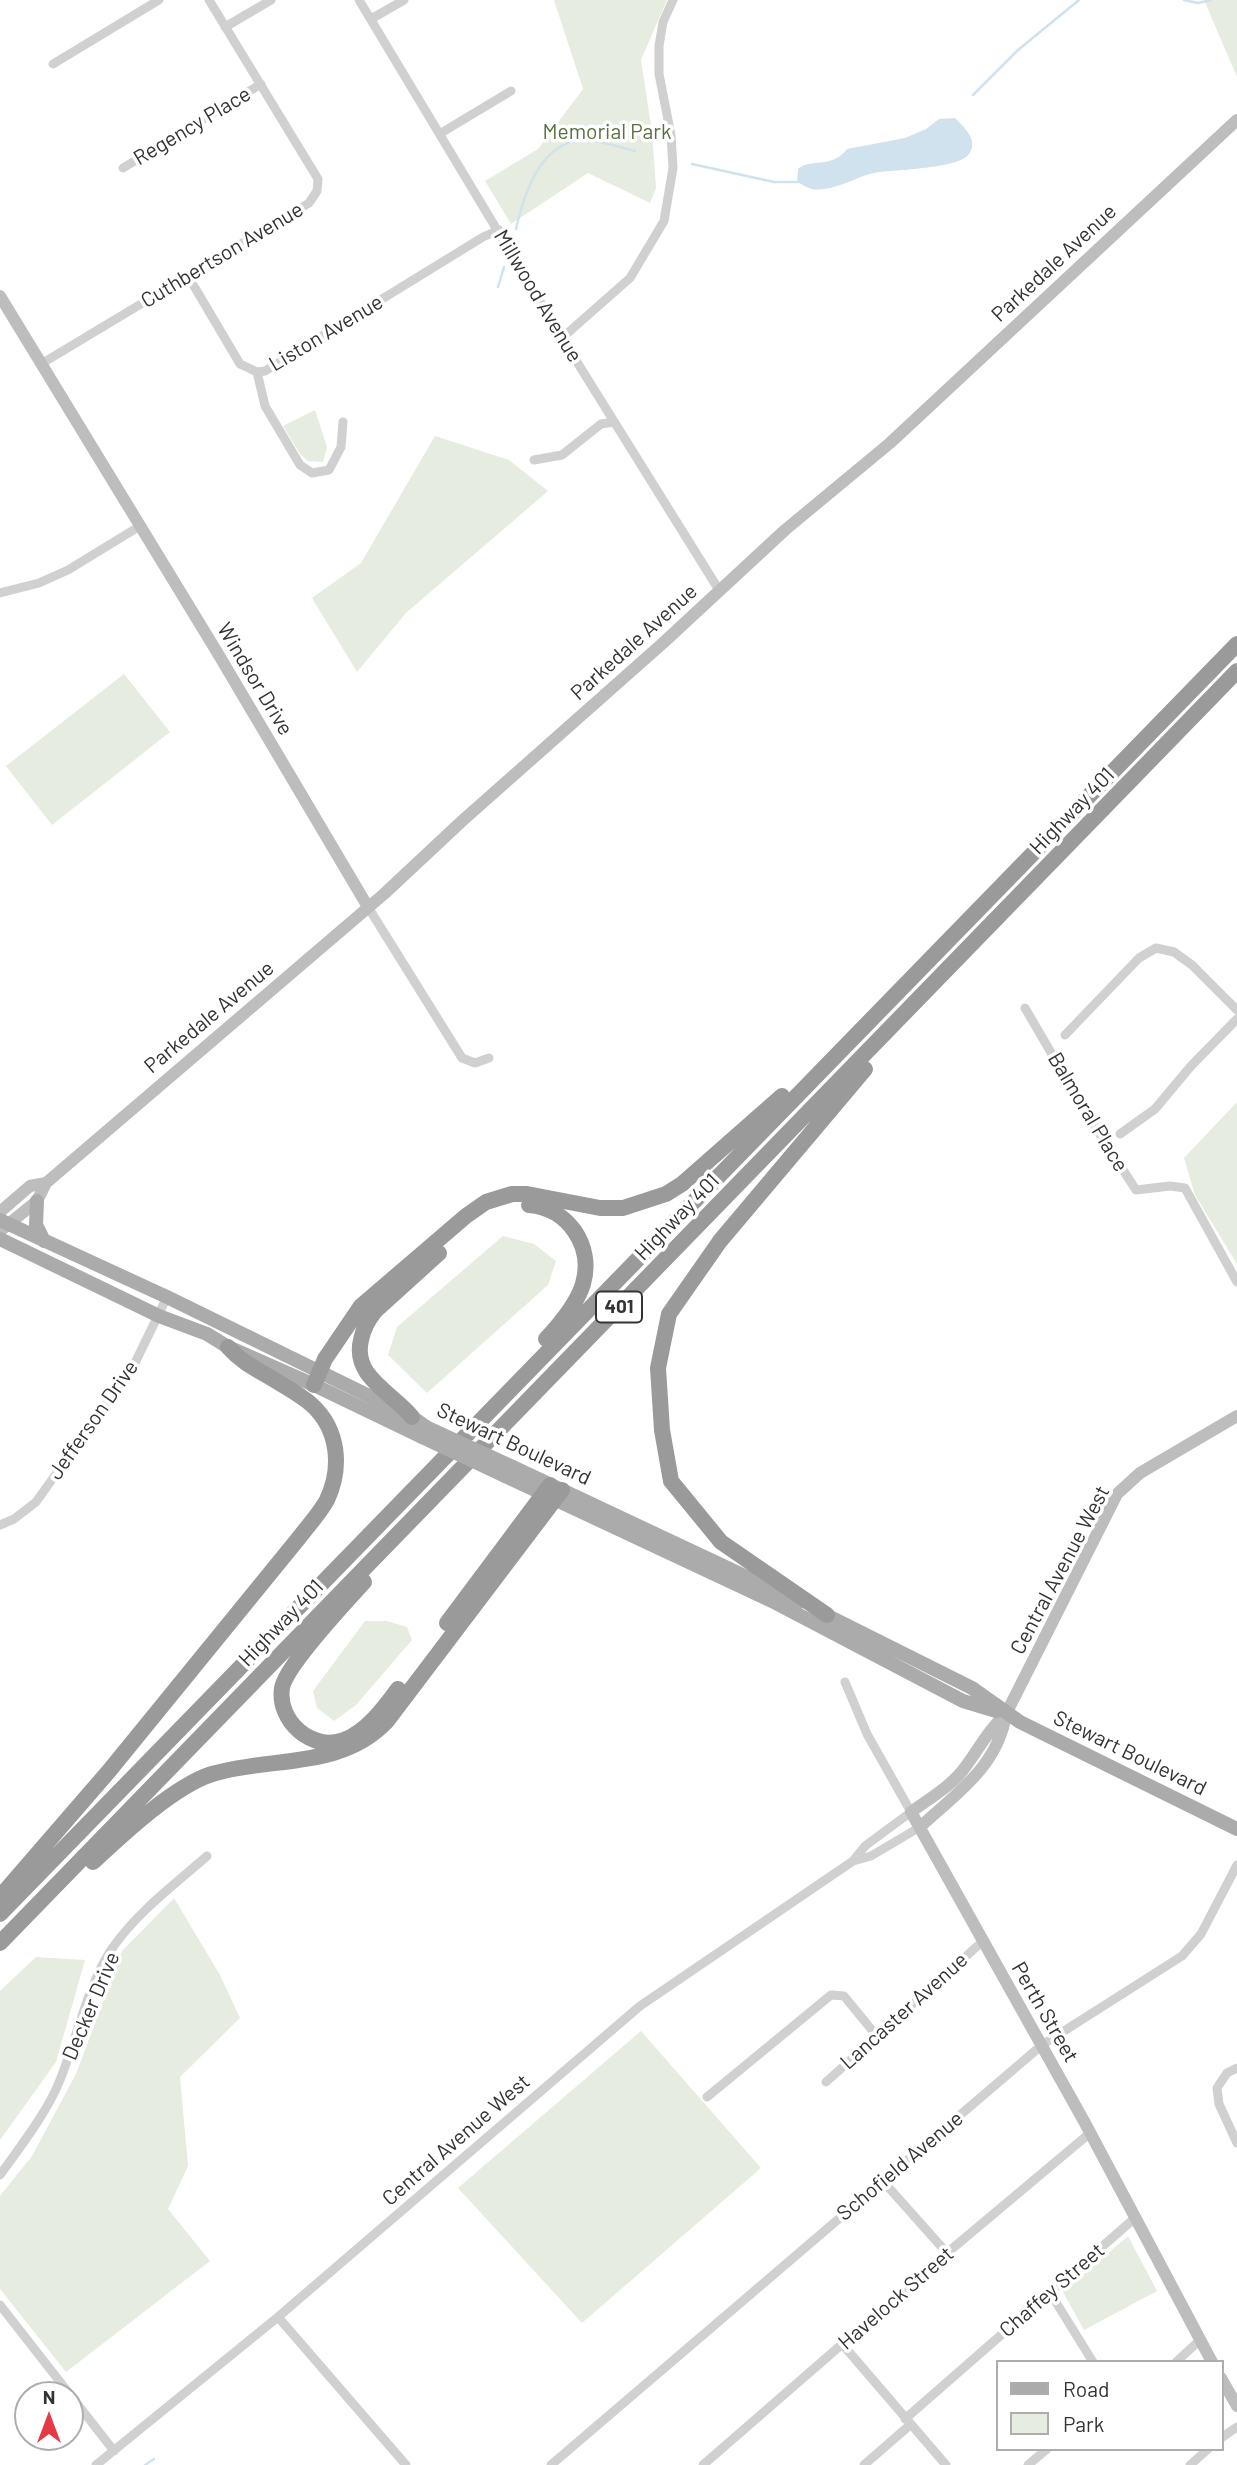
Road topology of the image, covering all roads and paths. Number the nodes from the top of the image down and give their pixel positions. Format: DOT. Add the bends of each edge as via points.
graph roads {
  1 [pos="159,0"];
  2 [pos="209,0"];
  3 [pos="271,0"];
  4 [pos="359,0"];
  5 [pos="404,0"];
  6 [pos="673,0"];
  7 [pos="371,19"];
  8 [pos="225,27"];
  9 [pos="53,65"];
  10 [pos="261,84"];
  11 [pos="510,90"];
  12 [pos="1237,120"];
  13 [pos="441,133"];
  14 [pos="123,168"];
  15 [pos="499,230"];
  16 [pos="188,276"];
  17 [pos="0,296"];
  18 [pos="562,338"];
  19 [pos="41,363"];
  20 [pos="257,372"];
  21 [pos="343,422"];
  22 [pos="614,422"];
  23 [pos="534,460"];
  24 [pos="140,526"];
  25 [pos="719,590"];
  26 [pos="0,593"];
  27 [pos="1237,644"];
  28 [pos="1237,671"];
  29 [pos="368,907"];
  30 [pos="929,990"];
  31 [pos="1025,1008"];
  32 [pos="1237,1010"];
  33 [pos="1237,1019"];
  34 [pos="1065,1035"];
  35 [pos="854,1037"];
  36 [pos="489,1058"];
  37 [pos="1120,1134"];
  38 [pos="46,1183"];
  39 [pos="37,1201"];
  40 [pos="2,1222"];
  41 [pos="0,1239"];
  42 [pos="44,1241"];
  43 [pos="1237,1282"];
  44 [pos="167,1297"];
  45 [pos="159,1316"];
  46 [pos="228,1347"];
  47 [pos="317,1379"];
  48 [pos="1237,1416"];
  49 [pos="412,1417"];
  50 [pos="424,1432"];
  51 [pos="446,1455"];
  52 [pos="553,1492"];
  53 [pos="0,1525"];
  54 [pos="384,1548"];
  55 [pos="827,1615"];
  56 [pos="845,1682"];
  57 [pos="1006,1714"];
  58 [pos="911,1812"];
  59 [pos="920,1827"];
  60 [pos="1237,1829"];
  61 [pos="207,1856"];
  62 [pos="853,1861"];
  63 [pos="1237,1865"];
  64 [pos="0,1897"];
  65 [pos="0,1914"];
  66 [pos="19,1924"];
  67 [pos="983,1941"];
  68 [pos="0,1943"];
  69 [pos="876,2035"];
  70 [pos="1042,2045"];
  71 [pos="1237,2068"];
  72 [pos="826,2082"];
  73 [pos="707,2097"];
  74 [pos="1090,2133"];
  75 [pos="1237,2143"];
  76 [pos="0,2175"];
  77 [pos="882,2180"];
  78 [pos="1136,2217"];
  79 [pos="947,2253"];
  80 [pos="1049,2291"];
  81 [pos="0,2305"];
  82 [pos="278,2318"];
  83 [pos="1200,2340"];
  84 [pos="843,2345"];
  85 [pos="1092,2360"];
  86 [pos="1178,2360"];
  87 [pos="1211,2360"];
  88 [pos="1223,2382"];
  89 [pos="1237,2406"];
  90 [pos="907,2422"];
  91 [pos="114,2451"];
  92 [pos="1045,2451"];
  93 [pos="1206,2451"];
  94 [pos="96,2465"];
  95 [pos="406,2465"];
  96 [pos="551,2465"];
  97 [pos="703,2465"];
  98 [pos="864,2465"];
  99 [pos="946,2465"];
  100 [pos="1028,2465"];
  101 [pos="1190,2465"];
  1 -- 9 [label="street"];
  2 -- 8 [label="street, Cuthbertson Avenue"];
  3 -- 8 [label="street"];
  4 -- 7 [label="street, Millwood Avenue"];
  5 -- 7 [label="street"];
  6 -- 18 [label="street" via="659,46 673,168 664,221 630,278"];
  7 -- 13 [label="street, Millwood Avenue"];
  8 -- 10 [label="street, Cuthbertson Avenue"];
  10 -- 14 [label="street, Regency Place"];
  10 -- 16 [label="street, Cuthbertson Avenue" via="318,179 317,191 309,203"];
  11 -- 13 [label="street"];
  12 -- 25 [label="street, Parkedale Avenue" via="890,443"];
  13 -- 15 [label="street, Millwood Avenue"];
  15 -- 18 [label="street, Millwood Avenue"];
  15 -- 20 [label="street, Liston Avenue"];
  16 -- 19 [label="street, Cuthbertson Avenue"];
  16 -- 20 [label="street, Liston Avenue" via="240,364"];
  17 -- 19 [label="street, Windsor Drive"];
  18 -- 22 [label="street, Millwood Avenue"];
  19 -- 24 [label="street, Windsor Drive"];
  20 -- 21 [label="street" via="265,406 300,465 312,473 329,470 341,447"];
  22 -- 23 [label="street" via="601,424 562,455"];
  22 -- 25 [label="street, Millwood Avenue"];
  24 -- 26 [label="street" via="68,570"];
  24 -- 29 [label="street, Windsor Drive"];
  25 -- 29 [label="street, Parkedale Avenue"];
  27 -- 35 [label="highway, Highway 401 / 401"];
  28 -- 30 [label="highway, Highway 401 / 401"];
  29 -- 36 [label="street, Windsor Drive" via="462,1058 475,1063"];
  29 -- 38 [label="street, Parkedale Avenue"];
  30 -- 54 [label="highway, Highway 401 / 401"];
  30 -- 55 [label="highway" via="920,1009 720,1241 669,1314 658,1367 671,1480 721,1542"];
  31 -- 43 [label="street, Balmoral Place" via="1136,1190 1185,1188"];
  32 -- 34 [label="street" via="1192,965 1174,952 1156,948 1139,958"];
  33 -- 37 [label="street" via="1155,1109"];
  35 -- 47 [label="highway" via="666,1194 623,1208 527,1194 486,1202 361,1306"];
  35 -- 51 [label="highway, Highway 401 / 401"];
  38 -- 39 [label="street, Parkedale Avenue"];
  38 -- 40 [label="street, Parkedale Avenue" via="30,1186"];
  39 -- 40 [label="street, Parkedale Avenue"];
  39 -- 42 [label="main road" via="36,1225"];
  40 -- 42 [label="main road, Stewart Boulevard"];
  41 -- 45 [label="main road, Stewart Boulevard"];
  42 -- 44 [label="main road, Stewart Boulevard"];
  44 -- 45 [label="street, Jefferson Drive"];
  44 -- 47 [label="main road, Stewart Boulevard"];
  45 -- 46 [label="main road, Stewart Boulevard"];
  45 -- 53 [label="street, Jefferson Drive" via="134,1365 36,1502"];
  46 -- 47 [label="main road, Stewart Boulevard"];
  46 -- 64 [label="highway" via="241,1362 312,1405 326,1423 334,1437 337,1461 326,1501 109,1771"];
  47 -- 49 [label="main road, Stewart Boulevard"];
  47 -- 50 [label="main road, Stewart Boulevard"];
  48 -- 57 [label="street, Central Avenue West" via="1140,1473 1117,1494"];
  49 -- 50 [label="main road, Stewart Boulevard"];
  49 -- 51 [label="highway" via="363,1370 360,1345 368,1319 489,1212 501,1206 542,1206 565,1218 580,1242 583,1286 564,1319"];
  50 -- 52 [label="main road, Stewart Boulevard, bridge"];
  51 -- 65 [label="highway, Highway 401 / 401"];
  52 -- 54 [label="highway" via="371,1720 343,1741 313,1739 298,1730 284,1712 285,1679 375,1569"];
  52 -- 55 [label="main road, Stewart Boulevard"];
  52 -- 57 [label="main road, Stewart Boulevard" via="964,1701"];
  52 -- 66 [label="highway" via="374,1734 327,1756 210,1774 191,1784 108,1847 39,1913"];
  54 -- 66 [label="highway, Highway 401 / 401"];
  55 -- 57 [label="main road, Stewart Boulevard" via="972,1688"];
  56 -- 58 [label="street, Perth Street" via="867,1734"];
  57 -- 58 [label="street, Central Avenue West" via="991,1727 965,1768"];
  57 -- 59 [label="street, Central Avenue West" via="1003,1733 985,1767"];
  57 -- 60 [label="main road, Stewart Boulevard"];
  58 -- 59 [label="street, Perth Street"];
  58 -- 62 [label="street, Central Avenue West" via="865,1846"];
  59 -- 62 [label="street, Central Avenue West" via="871,1856"];
  59 -- 67 [label="street, Perth Street"];
  61 -- 76 [label="street, Decker Drive" via="143,1912 111,1951 59,2083"];
  62 -- 82 [label="street, Central Avenue West" via="640,2006"];
  63 -- 70 [label="street, Schofield Avenue" via="1201,1934 1182,1956"];
  66 -- 68 [label="highway, Highway 401 / 401"];
  67 -- 69 [label="street, Lancaster Avenue"];
  67 -- 70 [label="street, Perth Street"];
  69 -- 72 [label="street, Lancaster Avenue"];
  69 -- 73 [label="street" via="844,1996 831,1994"];
  70 -- 74 [label="street, Perth Street"];
  70 -- 77 [label="street, Schofield Avenue"];
  71 -- 75 [label="street" via="1227,2073 1217,2088 1219,2104"];
  74 -- 78 [label="street, Perth Street"];
  74 -- 79 [label="street, Havelock Street"];
  77 -- 79 [label="street"];
  77 -- 96 [label="street, Schofield Avenue"];
  78 -- 80 [label="street, Chaffey Street"];
  78 -- 83 [label="street, Perth Street"];
  79 -- 84 [label="street, Havelock Street"];
  80 -- 85 [label="street"];
  80 -- 90 [label="street, Chaffey Street"];
  81 -- 91 [label="street"];
  82 -- 91 [label="street, Central Avenue West"];
  82 -- 95 [label="street"];
  83 -- 86 [label="street"];
  83 -- 87 [label="street, Perth Street"];
  84 -- 90 [label="street"];
  84 -- 97 [label="street, Havelock Street"];
  88 -- 89 [label="street"];
  90 -- 98 [label="street, Chaffey Street"];
  90 -- 99 [label="street"];
  91 -- 94 [label="street, Central Avenue West"];
  92 -- 100 [label="street"];
  93 -- 101 [label="street"];
}
